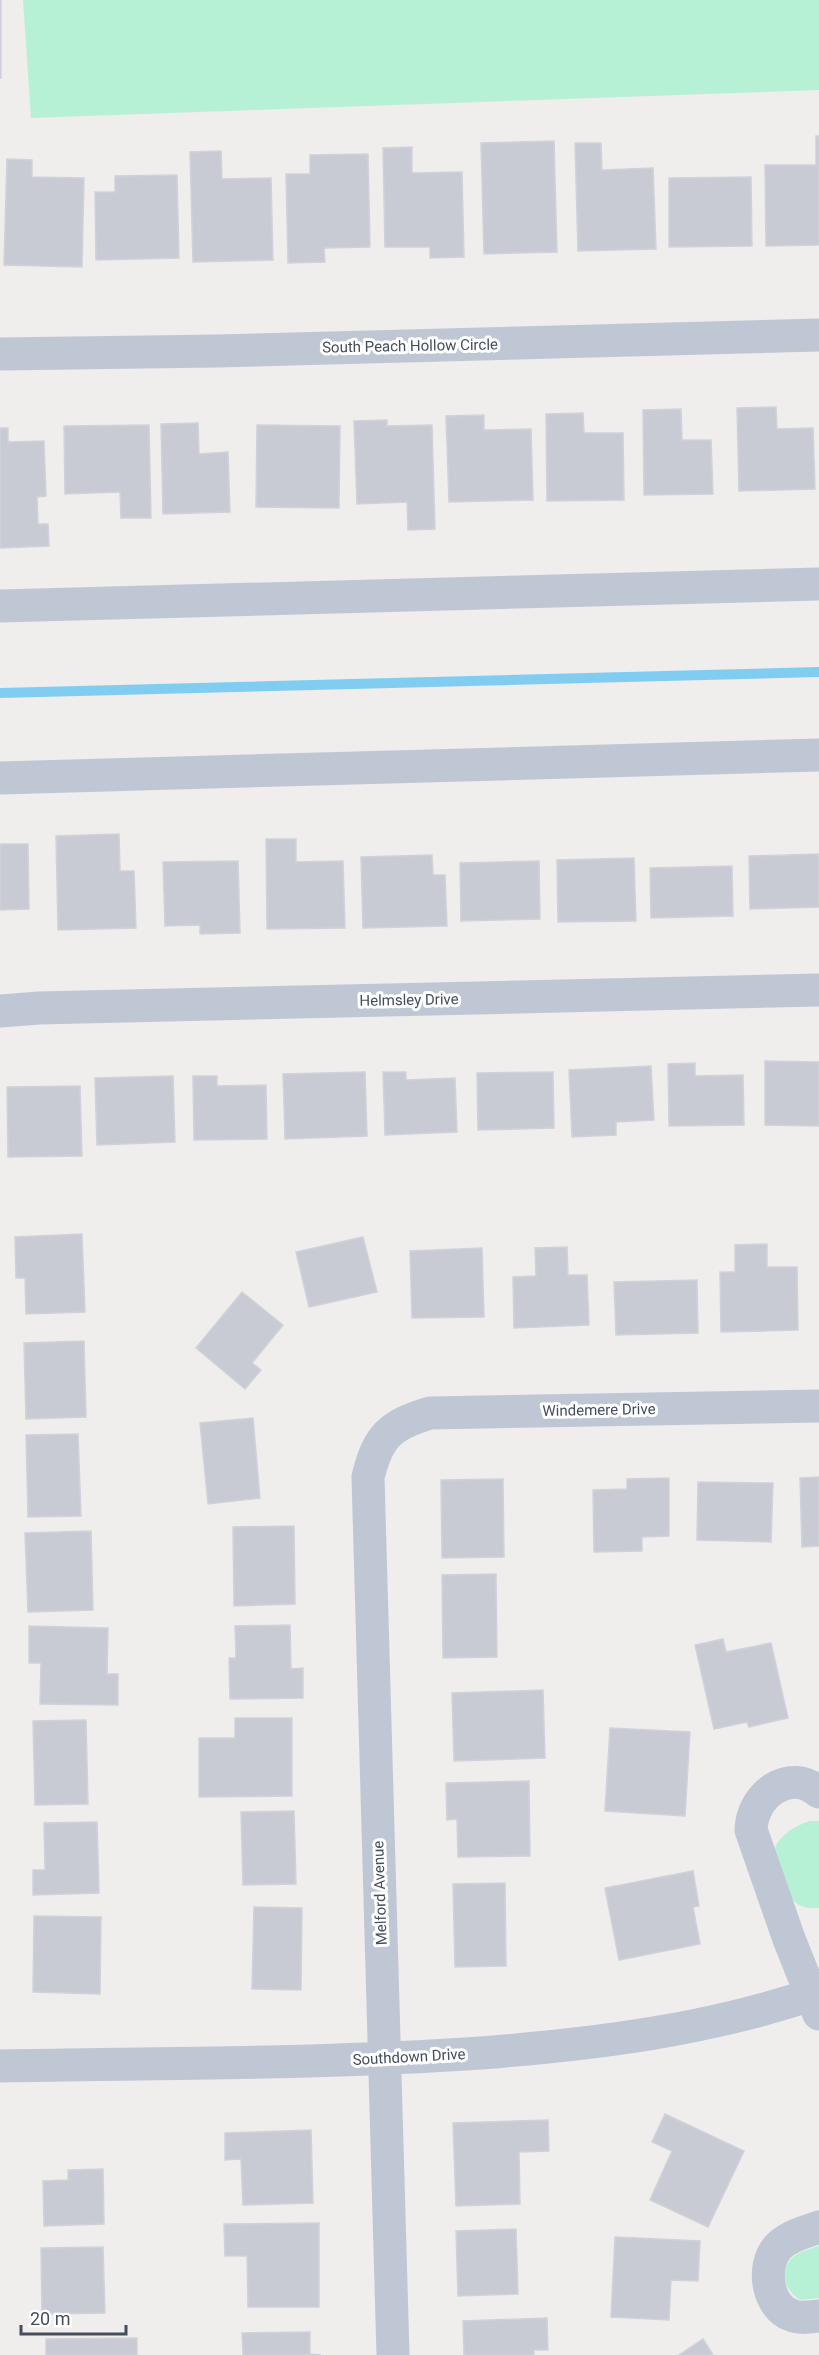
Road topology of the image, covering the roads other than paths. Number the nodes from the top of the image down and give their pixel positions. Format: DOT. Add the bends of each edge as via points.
graph roads {
  1 [pos="819,335"];
  2 [pos="0,354"];
  3 [pos="819,584"];
  4 [pos="0,606"];
  5 [pos="819,755"];
  6 [pos="0,778"];
  7 [pos="819,990"];
  8 [pos="0,1011"];
  9 [pos="819,1406"];
  10 [pos="385,1436"];
  11 [pos="819,1792"];
  12 [pos="817,2000"];
  13 [pos="385,2060"];
  14 [pos="0,2066"];
  15 [pos="819,2227"];
  16 [pos="819,2316"];
  17 [pos="393,2355"];
  1 -- 2 [label="street, South Peach Hollow Circle"];
  3 -- 4 [label="street"];
  5 -- 6 [label="street"];
  7 -- 8 [label="street, Helmsley Drive"];
  9 -- 10 [label="street, Windemere Drive" via="430,1413 404,1421"];
  10 -- 13 [label="street, Melford Avenue" via="374,1453 368,1477"];
  11 -- 12 [label="street, Southdown Drive" via="801,1783 785,1785 771,1790 751,1816 751,1830 789,1939"];
  12 -- 13 [label="street, Southdown Drive" via="574,2046"];
  13 -- 14 [label="street, Southdown Drive"];
  13 -- 17 [label="street, Melford Avenue"];
  15 -- 16 [label="street" via="778,2247 768,2276 774,2297 790,2315"];
}
